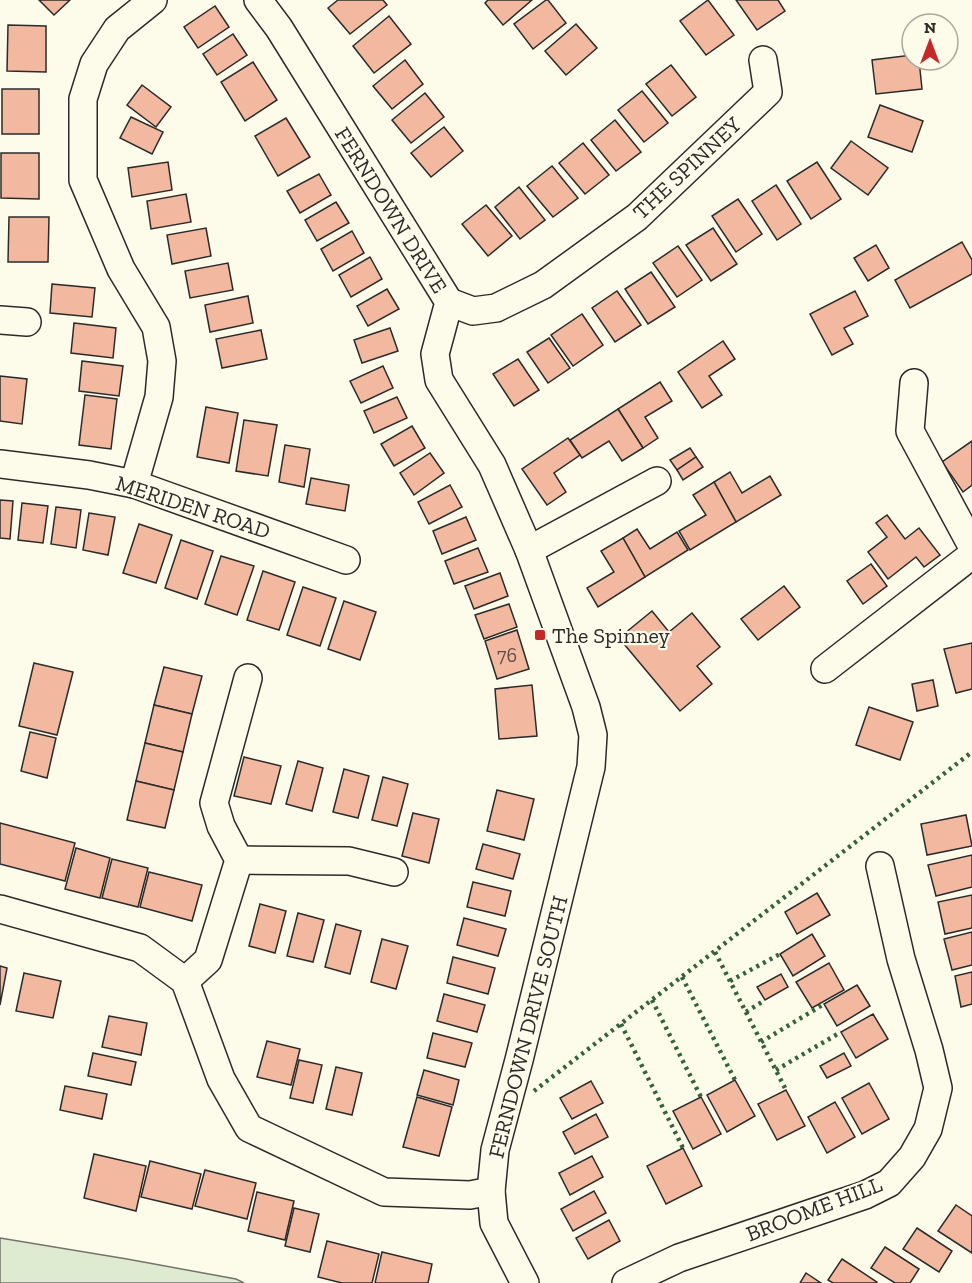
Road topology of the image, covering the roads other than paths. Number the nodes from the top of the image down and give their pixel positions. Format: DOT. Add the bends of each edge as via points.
graph roads {
  1 [pos="153,0"];
  2 [pos="258,0"];
  3 [pos="763,60"];
  4 [pos="448,302"];
  5 [pos="0,320"];
  6 [pos="27,322"];
  7 [pos="914,383"];
  8 [pos="0,464"];
  9 [pos="657,481"];
  10 [pos="134,484"];
  11 [pos="972,546"];
  12 [pos="529,550"];
  13 [pos="972,555"];
  14 [pos="346,560"];
  15 [pos="825,669"];
  16 [pos="248,678"];
  17 [pos="591,767"];
  18 [pos="239,860"];
  19 [pos="880,866"];
  20 [pos="394,872"];
  21 [pos="0,909"];
  22 [pos="185,981"];
  23 [pos="491,1191"];
  24 [pos="525,1283"];
  25 [pos="626,1283"];
  1 -- 10 [label="street" via="117,29 94,64 83,99 83,180 121,269 156,327 162,361 159,397"];
  2 -- 4 [label="street, FERNDOWN DRIVE"];
  3 -- 4 [label="street, THE SPINNEY" via="768,92 637,217 543,285 496,308 473,311"];
  4 -- 12 [label="street, FERNDOWN DRIVE" via="435,354 440,380 492,465"];
  5 -- 6 [label="street"];
  7 -- 11 [label="street" via="910,431"];
  8 -- 10 [label="street, MERIDEN ROAD"];
  9 -- 12 [label="street"];
  10 -- 14 [label="street, MERIDEN ROAD"];
  12 -- 17 [label="street, FERNDOWN DRIVE" via="586,707 592,735"];
  13 -- 15 [label="street"];
  16 -- 18 [label="street" via="214,803"];
  17 -- 23 [label="street, FERNDOWN DRIVE SOUTH" via="495,1150"];
  18 -- 20 [label="street" via="350,861"];
  18 -- 22 [label="street" via="208,960"];
  19 -- 25 [label="street, BROOME HILL" via="901,959 938,1088 928,1129 912,1157 888,1183 865,1195 679,1258"];
  21 -- 22 [label="street" via="140,948"];
  22 -- 23 [label="street" via="221,1079 249,1128 384,1192 470,1195"];
  23 -- 24 [label="street, FERNDOWN DRIVE SOUTH" via="494,1223"];
}
